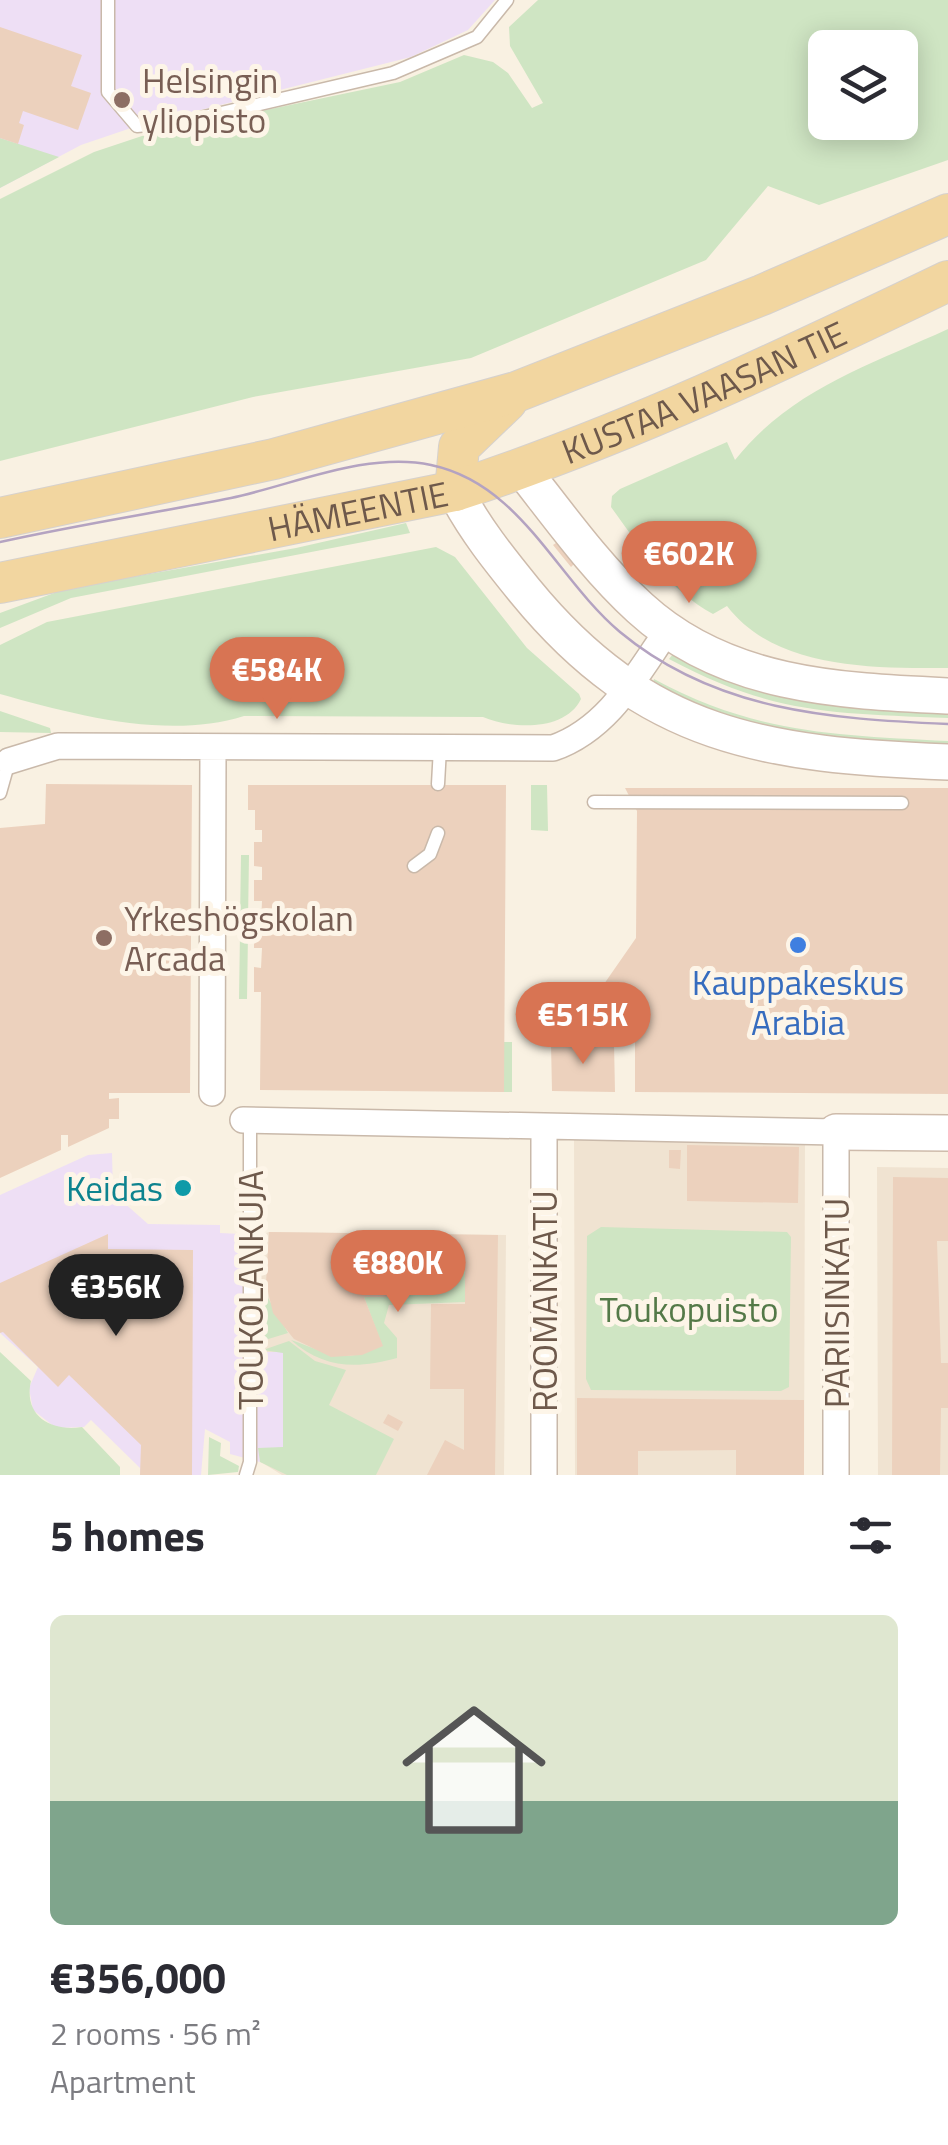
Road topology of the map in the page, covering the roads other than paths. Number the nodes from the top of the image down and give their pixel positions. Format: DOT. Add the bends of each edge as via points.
graph roads {
  1 [pos="108,0"];
  2 [pos="507,0"];
  3 [pos="948,214"];
  4 [pos="948,281"];
  5 [pos="516,392"];
  6 [pos="423,422"];
  7 [pos="475,430"];
  8 [pos="522,469"];
  9 [pos="455,491"];
  10 [pos="0,506"];
  11 [pos="40,507"];
  12 [pos="0,518"];
  13 [pos="9,584"];
  14 [pos="668,631"];
  15 [pos="627,690"];
  16 [pos="948,696"];
  17 [pos="440,748"];
  18 [pos="213,750"];
  19 [pos="9,761"];
  20 [pos="948,762"];
  21 [pos="438,784"];
  22 [pos="0,793"];
  23 [pos="594,802"];
  24 [pos="902,803"];
  25 [pos="438,833"];
  26 [pos="414,866"];
  27 [pos="212,1093"];
  28 [pos="248,1115"];
  29 [pos="544,1126"];
  30 [pos="836,1132"];
  31 [pos="948,1132"];
  32 [pos="246,1475"];
  33 [pos="544,1475"];
  34 [pos="836,1475"];
  1 -- 2 [label="lane" via="108,92 137,126 187,121 393,73 477,37"];
  3 -- 5 [label="main road, KUSTAA VAASAN TIE"];
  4 -- 8 [label="main road, KUSTAA VAASAN TIE"];
  5 -- 6 [label="main road, HÄMEENTIE"];
  5 -- 7 [label="main road"];
  6 -- 7 [label="main road"];
  6 -- 11 [label="main road, HÄMEENTIE"];
  7 -- 8 [label="main road"];
  7 -- 9 [label="main road" via="459,446"];
  8 -- 9 [label="main road, KUSTAA VAASAN TIE"];
  8 -- 14 [label="main road" via="638,607"];
  9 -- 13 [label="main road, HÄMEENTIE"];
  9 -- 15 [label="main road, HÄMEENTIE" via="472,526 544,614"];
  10 -- 11 [label="main road"];
  11 -- 12 [label="main road, HÄMEENTIE"];
  14 -- 15 [label="street"];
  14 -- 16 [label="main road" via="750,672 809,685"];
  15 -- 17 [label="street" via="590,729 553,748"];
  15 -- 20 [label="main road, HÄMEENTIE" via="757,743"];
  17 -- 18 [label="street"];
  17 -- 21 [label="lane"];
  18 -- 19 [label="street" via="58,746"];
  18 -- 27 [label="street"];
  19 -- 22 [label="lane"];
  23 -- 24 [label="lane"];
  25 -- 26 [label="lane" via="430,854"];
  28 -- 29 [label="street"];
  28 -- 32 [label="lane, TOUKOLANKUJA"];
  29 -- 30 [label="street"];
  29 -- 33 [label="street, ROOMANKATU"];
  30 -- 31 [label="main road"];
  30 -- 34 [label="street, PARIISINKATU"];
}
